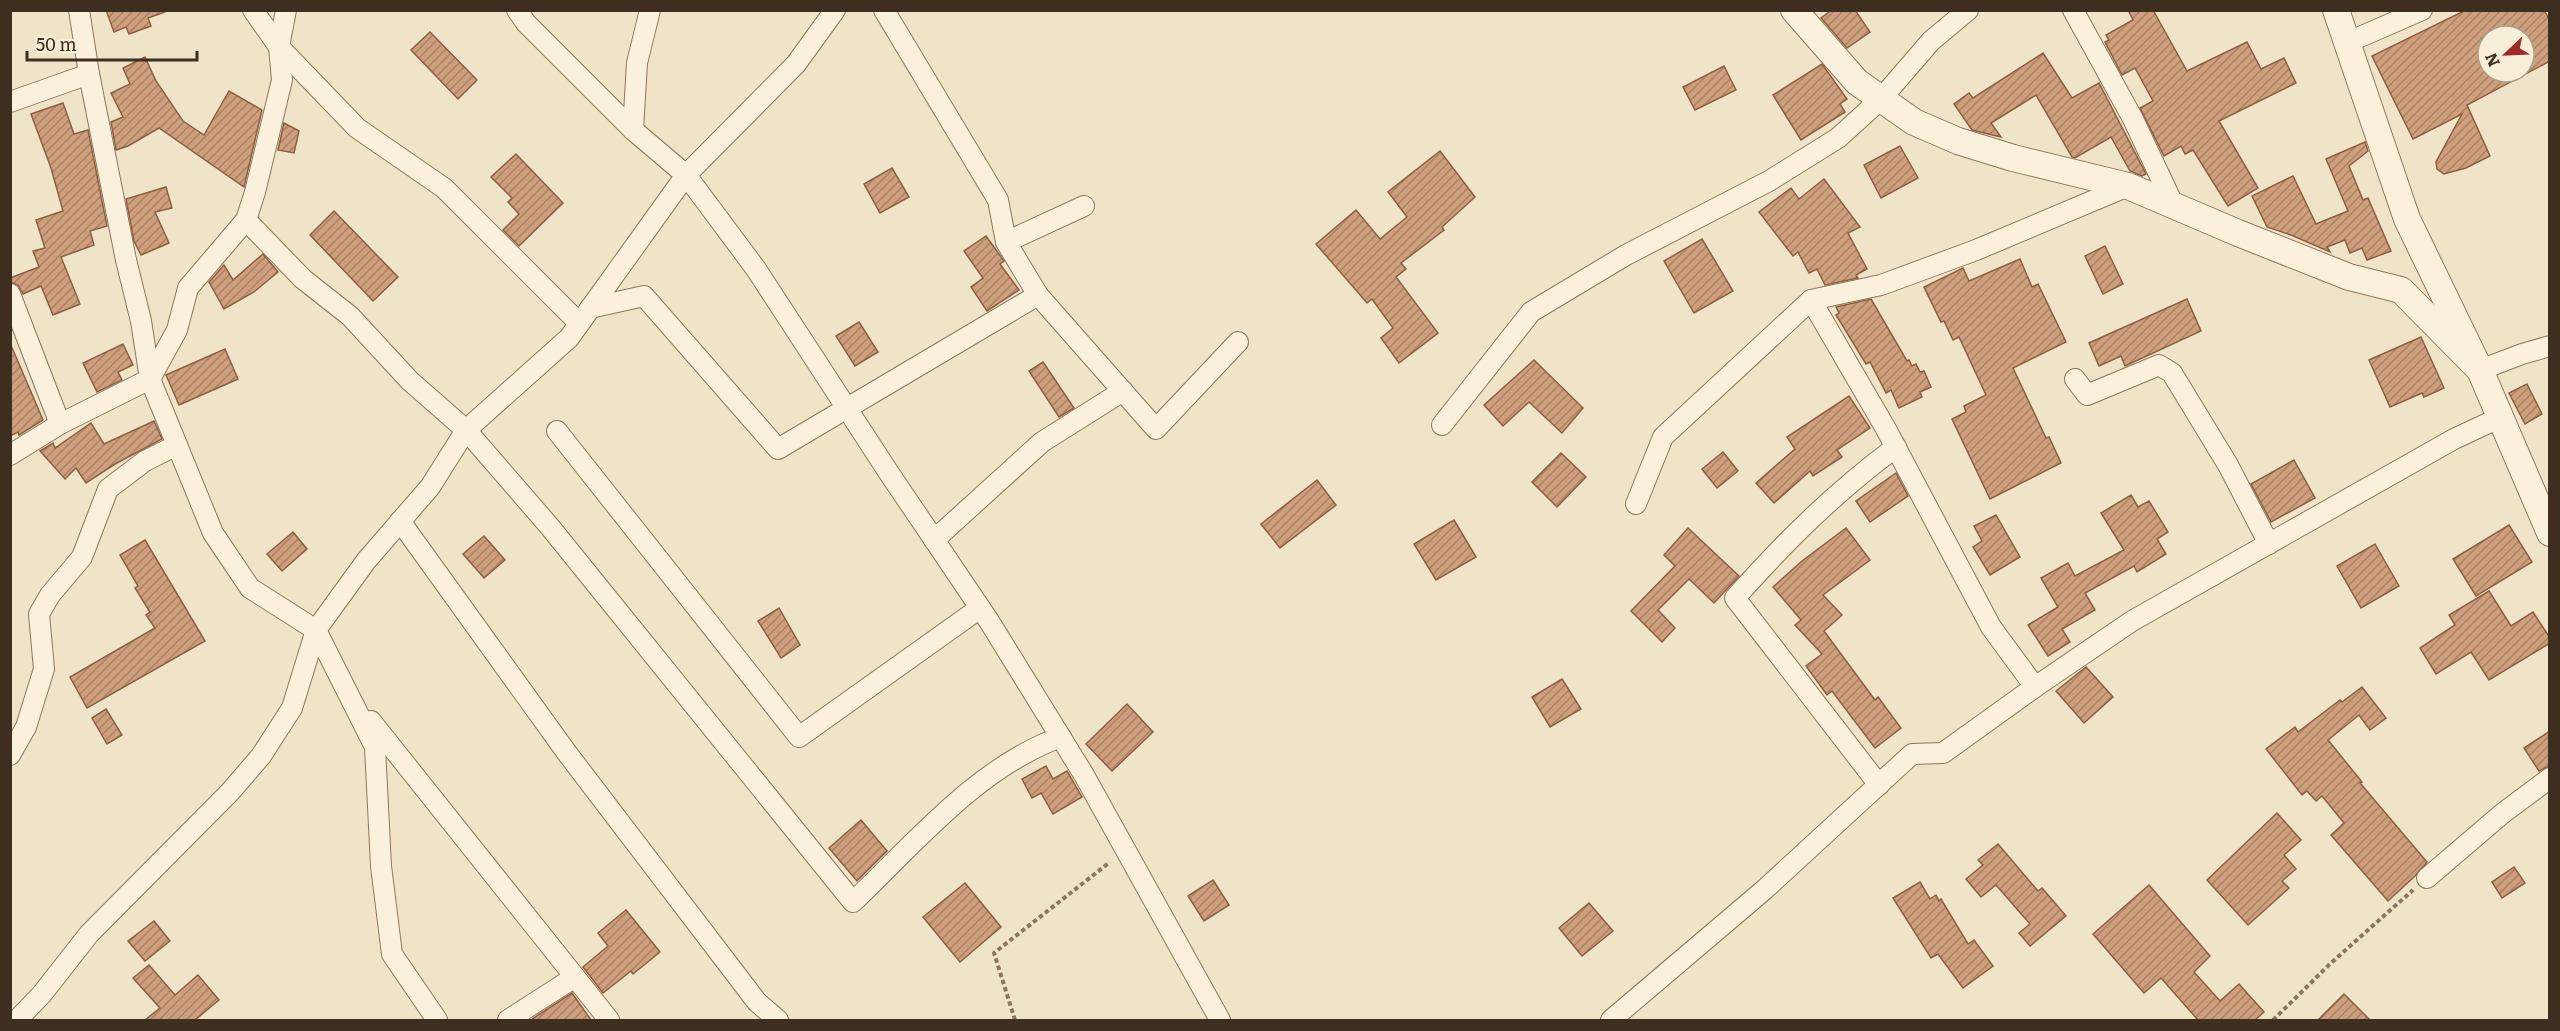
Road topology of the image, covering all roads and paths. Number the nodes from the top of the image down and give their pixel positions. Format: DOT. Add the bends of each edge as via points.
graph roads {
  1 [pos="79,10"];
  2 [pos="253,10"];
  3 [pos="286,10"];
  4 [pos="517,10"];
  5 [pos="650,10"];
  6 [pos="835,10"];
  7 [pos="884,10"];
  8 [pos="1794,10"];
  9 [pos="1968,10"];
  10 [pos="2073,10"];
  11 [pos="2336,10"];
  12 [pos="2422,10"];
  13 [pos="2346,43"];
  14 [pos="279,47"];
  15 [pos="89,74"];
  16 [pos="1881,99"];
  17 [pos="10,102"];
  18 [pos="633,130"];
  19 [pos="686,176"];
  20 [pos="2128,186"];
  21 [pos="1084,206"];
  22 [pos="2174,206"];
  23 [pos="246,220"];
  24 [pos="1006,242"];
  25 [pos="10,294"];
  26 [pos="1038,295"];
  27 [pos="1811,300"];
  28 [pos="585,316"];
  29 [pos="1238,342"];
  30 [pos="2550,346"];
  31 [pos="2480,370"];
  32 [pos="150,379"];
  33 [pos="2075,379"];
  34 [pos="1123,391"];
  35 [pos="847,408"];
  36 [pos="2500,417"];
  37 [pos="60,424"];
  38 [pos="1442,425"];
  39 [pos="466,430"];
  40 [pos="557,431"];
  41 [pos="177,445"];
  42 [pos="1896,447"];
  43 [pos="10,455"];
  44 [pos="1636,504"];
  45 [pos="400,521"];
  46 [pos="2550,533"];
  47 [pos="934,540"];
  48 [pos="2269,544"];
  49 [pos="980,608"];
  50 [pos="316,630"];
  51 [pos="2035,687"];
  52 [pos="349,693"];
  53 [pos="1061,737"];
  54 [pos="10,755"];
  55 [pos="2550,778"];
  56 [pos="1879,785"];
  57 [pos="1125,849"];
  58 [pos="2427,878"];
  59 [pos="574,977"];
  60 [pos="17,1020"];
  61 [pos="437,1020"];
  62 [pos="508,1020"];
  63 [pos="609,1020"];
  64 [pos="778,1020"];
  65 [pos="1015,1020"];
  66 [pos="1220,1020"];
  67 [pos="1611,1020"];
  68 [pos="2273,1020"];
  1 -- 15 [label="street"];
  2 -- 14 [label="street"];
  3 -- 14 [label="street"];
  4 -- 18 [label="street"];
  5 -- 18 [label="street" via="637,63"];
  6 -- 19 [label="street" via="796,64"];
  7 -- 24 [label="street" via="998,200"];
  8 -- 16 [label="street" via="1857,82"];
  9 -- 16 [label="street" via="1931,41"];
  10 -- 22 [label="street" via="2133,119"];
  11 -- 13 [label="street"];
  12 -- 13 [label="street"];
  13 -- 31 [label="street" via="2407,219"];
  14 -- 23 [label="street" via="282,80"];
  14 -- 28 [label="street" via="357,128 444,188"];
  15 -- 17 [label="street"];
  15 -- 32 [label="street"];
  16 -- 20 [label="street" via="1914,122 1958,141"];
  16 -- 38 [label="street" via="1838,138 1770,181 1626,255 1531,312"];
  18 -- 19 [label="street"];
  19 -- 28 [label="street"];
  19 -- 35 [label="street" via="756,269"];
  20 -- 22 [label="street"];
  20 -- 27 [label="street" via="1881,285"];
  21 -- 24 [label="street"];
  22 -- 31 [label="street" via="2349,277 2402,290"];
  23 -- 32 [label="street" via="188,288 177,330"];
  23 -- 39 [label="street" via="303,279 350,316 410,381"];
  24 -- 26 [label="street"];
  25 -- 37 [label="street"];
  26 -- 34 [label="street"];
  26 -- 35 [label="street"];
  27 -- 42 [label="street"];
  27 -- 44 [label="street" via="1663,437"];
  28 -- 35 [label="street" via="644,296 778,449"];
  28 -- 39 [label="street" via="569,338"];
  29 -- 34 [label="street" via="1156,429"];
  30 -- 31 [label="street"];
  31 -- 36 [label="street"];
  32 -- 37 [label="street"];
  32 -- 41 [label="street"];
  33 -- 48 [label="street" via="2087,395 2159,365 2172,373 2228,465"];
  34 -- 47 [label="street" via="1042,442"];
  35 -- 47 [label="street"];
  36 -- 46 [label="street"];
  36 -- 48 [label="street"];
  37 -- 43 [label="street"];
  39 -- 45 [label="street" via="430,487"];
  39 -- 53 [label="street" via="550,527 853,902 974,786 1034,746"];
  40 -- 49 [label="street" via="799,737"];
  41 -- 50 [label="street" via="213,533 250,588"];
  41 -- 54 [label="street" via="145,461 108,489 82,557 39,614 44,669 26,727"];
  42 -- 51 [label="street" via="1991,627"];
  42 -- 56 [label="street" via="1794,532 1735,598"];
  45 -- 50 [label="street"];
  45 -- 64 [label="street" via="574,762 757,1002"];
  47 -- 49 [label="street"];
  48 -- 51 [label="street" via="2132,621"];
  49 -- 53 [label="street"];
  50 -- 52 [label="street"];
  50 -- 60 [label="street" via="292,708 261,756 89,934"];
  51 -- 56 [label="street" via="1943,753 1912,754"];
  52 -- 59 [label="street"];
  52 -- 61 [label="street" via="375,747 381,866 392,954"];
  53 -- 57 [label="street"];
  55 -- 58 [label="street"];
  56 -- 67 [label="street" via="1764,890"];
  57 -- 65 [label="path" via="994,953"];
  57 -- 66 [label="street"];
  58 -- 68 [label="path"];
  59 -- 62 [label="street"];
  59 -- 63 [label="street"];
}
